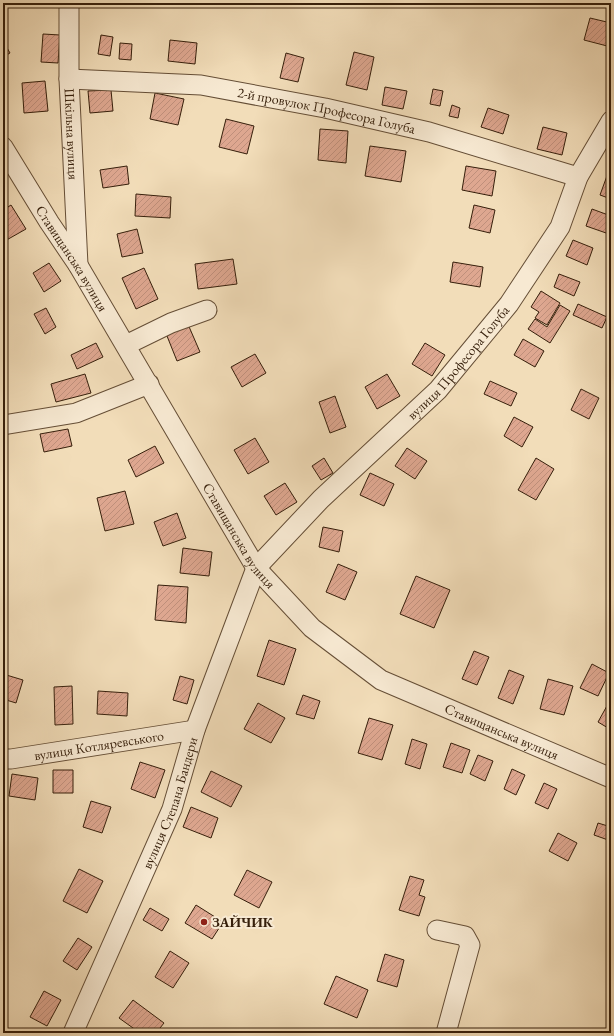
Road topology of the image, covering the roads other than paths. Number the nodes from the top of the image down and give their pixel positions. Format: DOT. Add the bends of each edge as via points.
graph roads {
  1 [pos="69,3"];
  2 [pos="69,79"];
  3 [pos="611,121"];
  4 [pos="3,147"];
  5 [pos="578,177"];
  6 [pos="78,265"];
  7 [pos="207,310"];
  8 [pos="126,345"];
  9 [pos="149,384"];
  10 [pos="3,425"];
  11 [pos="256,568"];
  12 [pos="195,730"];
  13 [pos="3,758"];
  14 [pos="611,778"];
  15 [pos="437,930"];
  16 [pos="73,1033"];
  17 [pos="446,1033"];
  1 -- 2 [label="street, Шкільна вулиця"];
  2 -- 5 [label="street, 2-й провулок Професора Голуба" via="201,85 325,108 429,132"];
  2 -- 6 [label="street, Шкільна вулиця"];
  3 -- 5 [label="street, вулиця Професора Голуба"];
  4 -- 6 [label="street, Ставищанська вулиця"];
  5 -- 11 [label="street, вулиця Професора Голуба" via="560,227 509,304 438,390 321,499"];
  6 -- 8 [label="street, Ставищанська вулиця"];
  7 -- 8 [label="street" via="171,323"];
  8 -- 9 [label="street, Ставищанська вулиця"];
  9 -- 10 [label="street" via="76,413"];
  9 -- 11 [label="street, Ставищанська вулиця"];
  11 -- 12 [label="street, вулиця Степана Бандери"];
  11 -- 14 [label="street, Ставищанська вулиця" via="312,628 381,680"];
  12 -- 13 [label="street, вулиця Котляревського" via="11,759"];
  12 -- 16 [label="street, вулиця Степана Бандери" via="172,809"];
  15 -- 17 [label="street" via="465,936 470,945"];
}
